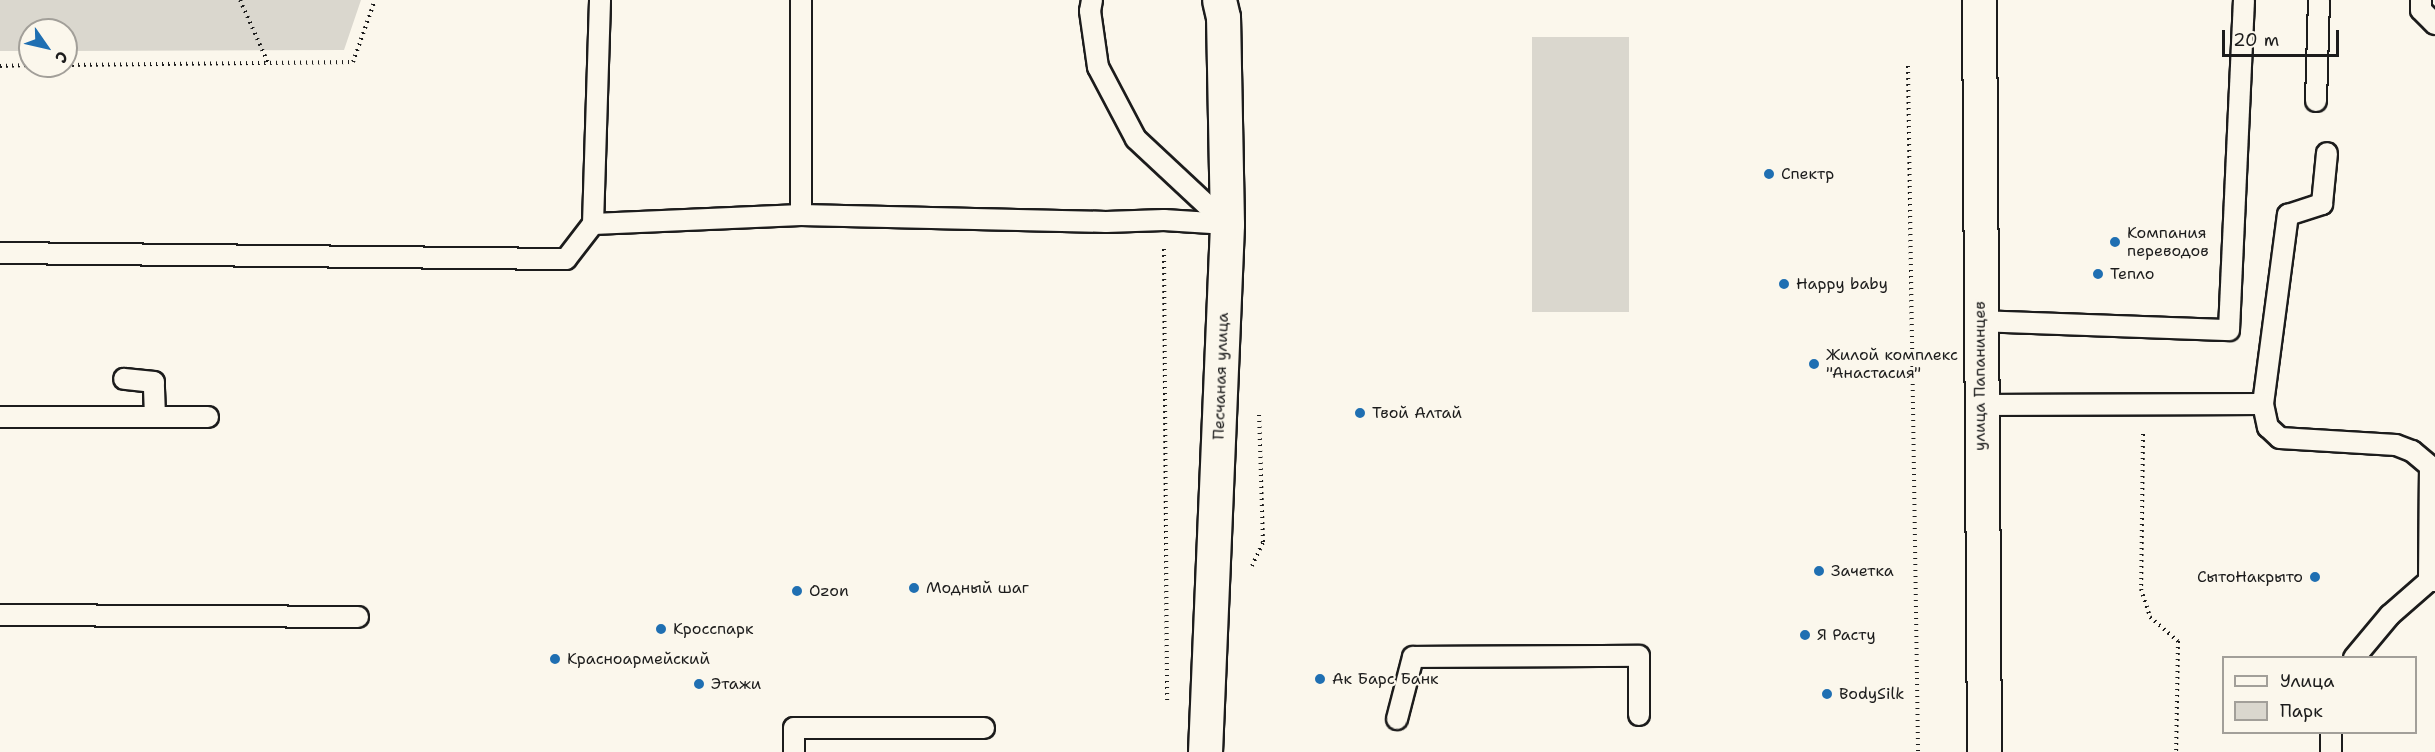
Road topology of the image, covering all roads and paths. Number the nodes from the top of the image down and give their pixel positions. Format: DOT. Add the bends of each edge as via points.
graph roads {
  1 [pos="240,0"];
  2 [pos="375,0"];
  3 [pos="600,0"];
  4 [pos="801,0"];
  5 [pos="1092,0"];
  6 [pos="1979,0"];
  7 [pos="2244,0"];
  8 [pos="2319,0"];
  9 [pos="2421,0"];
  10 [pos="1222,6"];
  11 [pos="2435,24"];
  12 [pos="268,63"];
  13 [pos="18,65"];
  14 [pos="78,65"];
  15 [pos="0,66"];
  16 [pos="1908,66"];
  17 [pos="2316,101"];
  18 [pos="2327,153"];
  19 [pos="801,215"];
  20 [pos="1164,220"];
  21 [pos="593,224"];
  22 [pos="1227,224"];
  23 [pos="0,253"];
  24 [pos="1980,321"];
  25 [pos="124,379"];
  26 [pos="2144,404"];
  27 [pos="2263,404"];
  28 [pos="1980,405"];
  29 [pos="0,417"];
  30 [pos="155,417"];
  31 [pos="208,417"];
  32 [pos="2432,581"];
  33 [pos="0,615"];
  34 [pos="358,617"];
  35 [pos="2355,656"];
  36 [pos="1168,705"];
  37 [pos="1639,715"];
  38 [pos="1397,719"];
  39 [pos="984,728"];
  40 [pos="2331,734"];
  41 [pos="794,752"];
  42 [pos="1205,752"];
  43 [pos="1918,752"];
  44 [pos="1984,752"];
  45 [pos="2176,752"];
  46 [pos="2331,752"];
  1 -- 12 [label="path"];
  2 -- 12 [label="path" via="354,62"];
  3 -- 21 [label="lane"];
  4 -- 19 [label="lane"];
  5 -- 22 [label="lane" via="1098,67 1136,139"];
  6 -- 24 [label="street, улица Папанинцев"];
  7 -- 24 [label="lane" via="2229,330"];
  8 -- 17 [label="lane"];
  9 -- 11 [label="lane" via="2421,10"];
  10 -- 22 [label="street, Песчаная улица"];
  12 -- 14 [label="path"];
  13 -- 15 [label="path"];
  16 -- 43 [label="path"];
  18 -- 27 [label="lane" via="2322,204 2289,215"];
  19 -- 20 [label="lane"];
  19 -- 21 [label="lane"];
  20 -- 22 [label="lane"];
  20 -- 36 [label="path"];
  21 -- 23 [label="lane" via="566,259"];
  22 -- 42 [label="street, Песчаная улица"];
  24 -- 28 [label="street, улица Папанинцев"];
  25 -- 30 [label="lane" via="154,382"];
  26 -- 27 [label="lane"];
  26 -- 28 [label="lane"];
  26 -- 45 [label="path" via="2141,590 2150,617 2178,641"];
  27 -- 32 [label="lane" via="2268,428 2280,438 2396,445 2412,451 2430,466"];
  28 -- 44 [label="street, улица Папанинцев"];
  29 -- 30 [label="lane"];
  30 -- 31 [label="lane"];
  32 -- 35 [label="lane" via="2390,615"];
  33 -- 34 [label="lane"];
  37 -- 38 [label="lane" via="1639,656 1413,657"];
  39 -- 41 [label="lane" via="794,728"];
  40 -- 46 [label="lane"];
}
